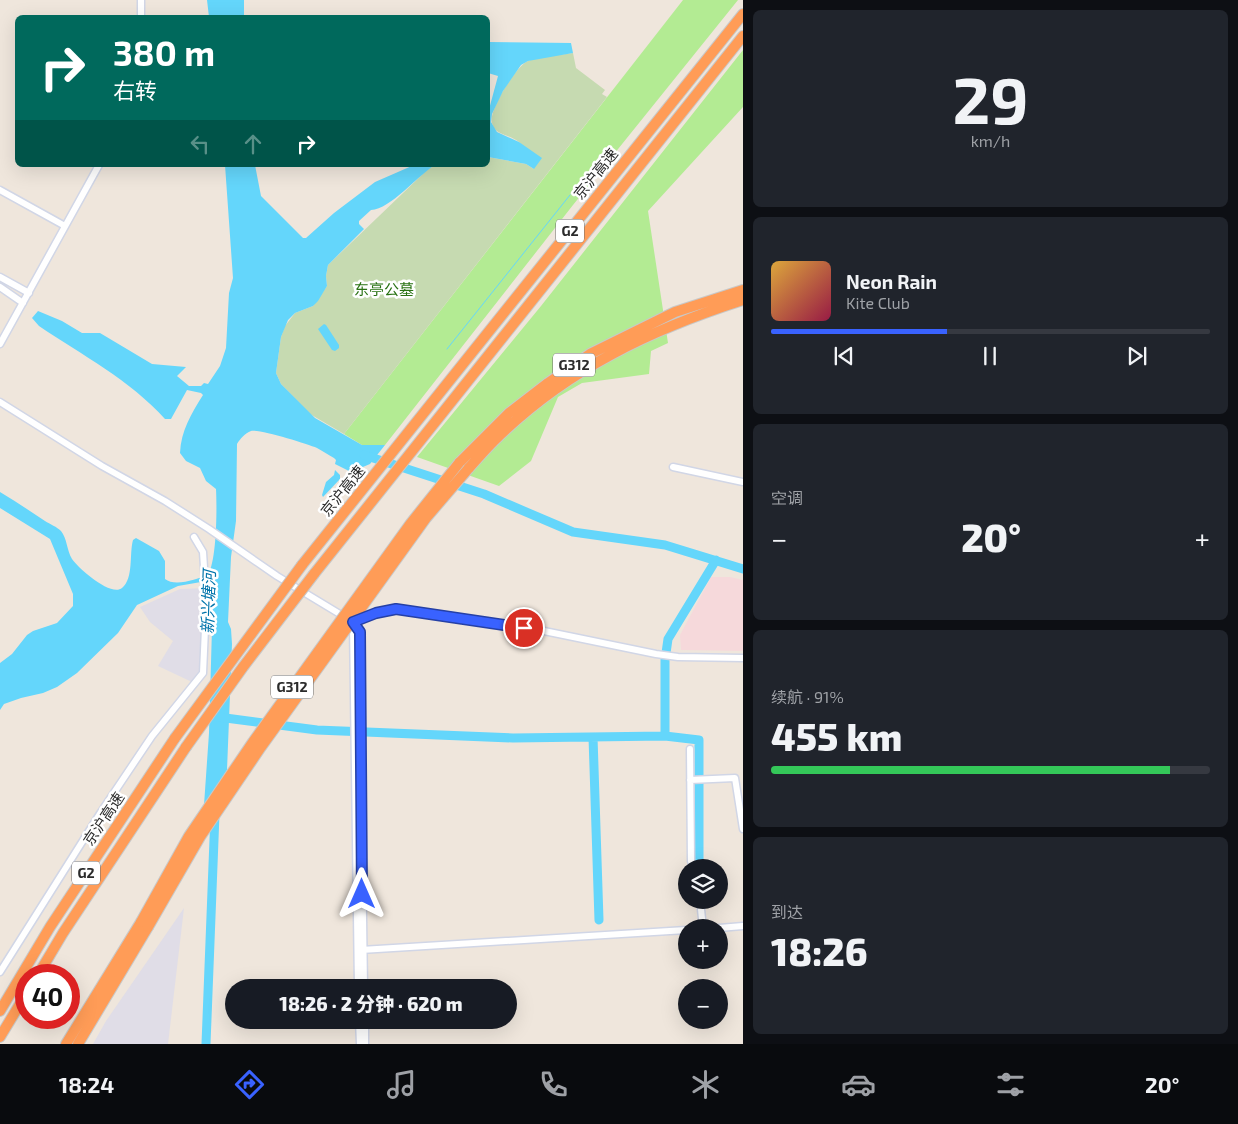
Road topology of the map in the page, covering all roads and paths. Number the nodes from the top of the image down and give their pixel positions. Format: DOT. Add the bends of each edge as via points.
graph roads {
  1 [pos="142,0"];
  2 [pos="743,14"];
  3 [pos="141,15"];
  4 [pos="743,36"];
  5 [pos="98,167"];
  6 [pos="0,190"];
  7 [pos="65,226"];
  8 [pos="0,277"];
  9 [pos="0,287"];
  10 [pos="743,290"];
  11 [pos="29,293"];
  12 [pos="743,300"];
  13 [pos="23,303"];
  14 [pos="710,305"];
  15 [pos="0,344"];
  16 [pos="0,402"];
  17 [pos="673,467"];
  18 [pos="743,482"];
  19 [pos="194,537"];
  20 [pos="353,622"];
  21 [pos="743,658"];
  22 [pos="690,748"];
  23 [pos="690,780"];
  24 [pos="743,829"];
  25 [pos="691,859"];
  26 [pos="144,924"];
  27 [pos="743,926"];
  28 [pos="728,927"];
  29 [pos="678,930"];
  30 [pos="360,950"];
  31 [pos="45,964"];
  32 [pos="0,972"];
  33 [pos="358,979"];
  34 [pos="363,979"];
  35 [pos="0,1011"];
  36 [pos="15,1012"];
  37 [pos="359,1029"];
  38 [pos="365,1029"];
  39 [pos="0,1037"];
  40 [pos="66,1044"];
  41 [pos="78,1044"];
  42 [pos="360,1044"];
  43 [pos="365,1044"];
  1 -- 3 [label="street"];
  2 -- 35 [label="highway, 京沪高速 / G2, bridge" via="302,565 175,738 50,927"];
  4 -- 31 [label="highway, 京沪高速 / G2, bridge" via="243,666 186,747"];
  5 -- 7 [label="street"];
  6 -- 7 [label="street"];
  7 -- 11 [label="street"];
  8 -- 11 [label="street"];
  9 -- 13 [label="street"];
  10 -- 14 [label="highway, G312"];
  11 -- 13 [label="street"];
  12 -- 14 [label="highway, G312"];
  13 -- 15 [label="street"];
  14 -- 26 [label="highway, G312, bridge" via="596,363 562,385 464,466 261,747"];
  16 -- 20 [label="street" via="165,501 276,576"];
  17 -- 18 [label="street"];
  19 -- 32 [label="street" via="202,552 204,579 203,673 152,736 100,812"];
  20 -- 21 [label="street" via="396,609 544,631 656,654"];
  20 -- 30 [label="street"];
  22 -- 23 [label="street"];
  23 -- 24 [label="street" via="736,778"];
  23 -- 25 [label="street"];
  26 -- 40 [label="highway, G312"];
  26 -- 41 [label="highway, G312"];
  27 -- 28 [label="street"];
  29 -- 30 [label="street"];
  30 -- 33 [label="street"];
  30 -- 34 [label="street"];
  36 -- 39 [label="highway"];
  37 -- 42 [label="street"];
  38 -- 43 [label="street"];
}
